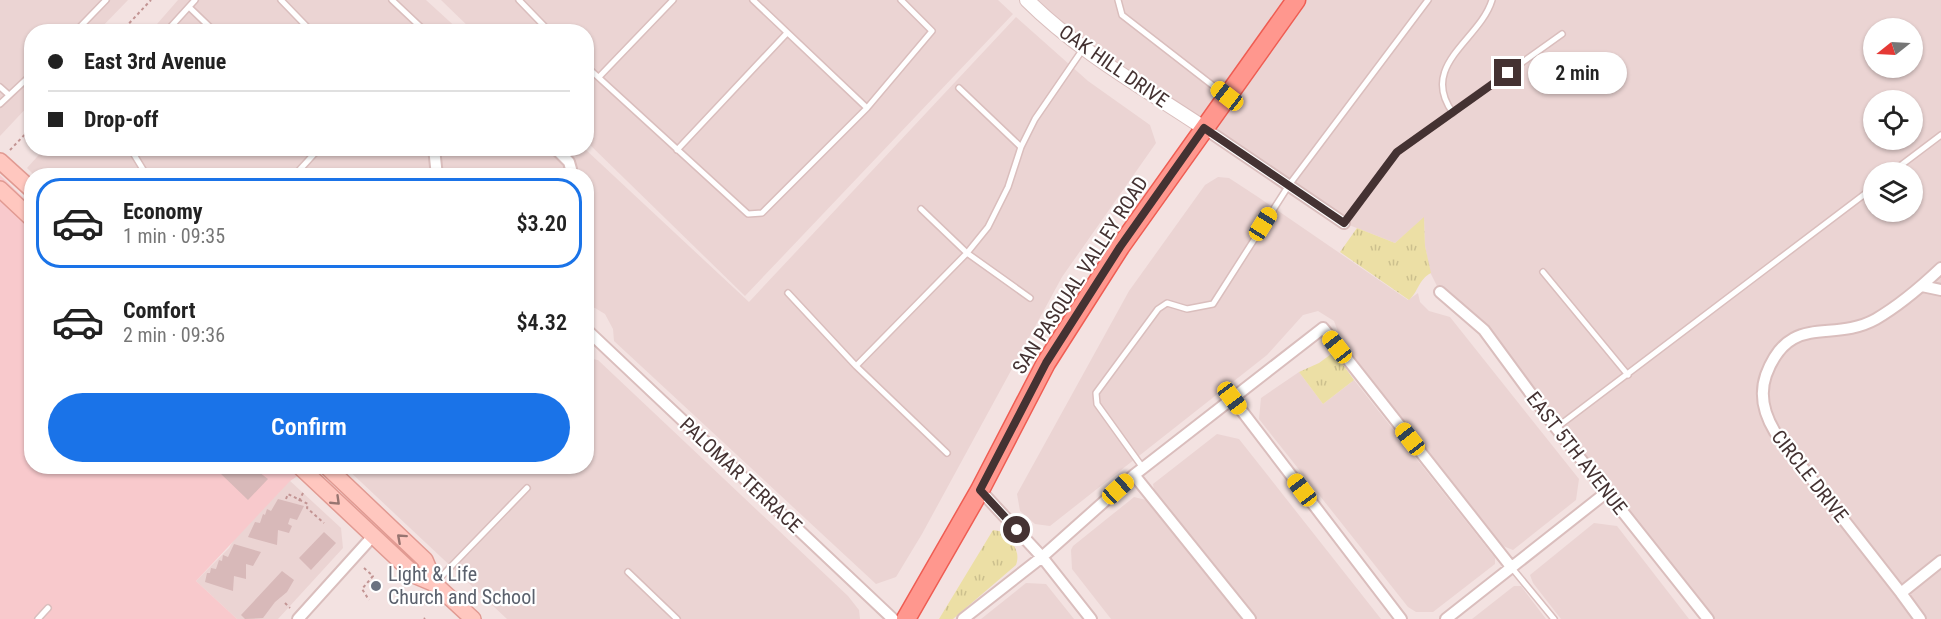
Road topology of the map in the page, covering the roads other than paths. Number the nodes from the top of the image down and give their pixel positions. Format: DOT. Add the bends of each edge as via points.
graph roads {
  1 [pos="106,0"];
  2 [pos="195,0"];
  3 [pos="281,0"];
  4 [pos="392,0"];
  5 [pos="519,0"];
  6 [pos="673,0"];
  7 [pos="753,0"];
  8 [pos="901,0"];
  9 [pos="1027,0"];
  10 [pos="1118,0"];
  11 [pos="1296,0"];
  12 [pos="1428,0"];
  13 [pos="1492,0"];
  14 [pos="189,7"];
  15 [pos="83,24"];
  16 [pos="173,24"];
  17 [pos="206,24"];
  18 [pos="304,24"];
  19 [pos="418,24"];
  20 [pos="542,24"];
  21 [pos="787,33"];
  22 [pos="1562,34"];
  23 [pos="1084,47"];
  24 [pos="594,73"];
  25 [pos="599,77"];
  26 [pos="24,81"];
  27 [pos="0,87"];
  28 [pos="959,88"];
  29 [pos="9,95"];
  30 [pos="1227,96"];
  31 [pos="0,104"];
  32 [pos="867,108"];
  33 [pos="1453,113"];
  34 [pos="1204,128"];
  35 [pos="1941,135"];
  36 [pos="1021,147"];
  37 [pos="677,150"];
  38 [pos="312,156"];
  39 [pos="0,161"];
  40 [pos="1905,162"];
  41 [pos="301,168"];
  42 [pos="24,183"];
  43 [pos="1289,185"];
  44 [pos="0,189"];
  45 [pos="1863,195"];
  46 [pos="921,209"];
  47 [pos="24,212"];
  48 [pos="1344,223"];
  49 [pos="967,254"];
  50 [pos="1941,268"];
  51 [pos="1543,272"];
  52 [pos="1922,286"];
  53 [pos="1941,290"];
  54 [pos="1440,292"];
  55 [pos="788,293"];
  56 [pos="1030,298"];
  57 [pos="594,337"];
  58 [pos="856,366"];
  59 [pos="1628,375"];
  60 [pos="1232,398"];
  61 [pos="1556,428"];
  62 [pos="947,453"];
  63 [pos="1143,468"];
  64 [pos="307,474"];
  65 [pos="334,474"];
  66 [pos="1134,475"];
  67 [pos="527,488"];
  68 [pos="980,490"];
  69 [pos="1607,492"];
  70 [pos="373,536"];
  71 [pos="1042,557"];
  72 [pos="1941,561"];
  73 [pos="1512,568"];
  74 [pos="628,572"];
  75 [pos="435,584"];
  76 [pos="1901,593"];
  77 [pos="48,608"];
  78 [pos="38,619"];
  79 [pos="298,619"];
  80 [pos="473,619"];
  81 [pos="677,619"];
  82 [pos="893,619"];
  83 [pos="906,619"];
  84 [pos="963,619"];
  85 [pos="1091,619"];
  86 [pos="1250,619"];
  87 [pos="1401,619"];
  88 [pos="1446,619"];
  89 [pos="1554,619"];
  90 [pos="1708,619"];
  91 [pos="1920,619"];
  1 -- 15 [label="lane"];
  2 -- 14 [label="lane"];
  3 -- 18 [label="lane"];
  4 -- 19 [label="lane"];
  5 -- 20 [label="lane"];
  6 -- 25 [label="lane"];
  7 -- 21 [label="lane"];
  8 -- 32 [label="lane" via="932,31"];
  9 -- 23 [label="street, OAK HILL DRIVE"];
  10 -- 30 [label="lane" via="1122,15"];
  11 -- 30 [label="main road, SAN PASQUAL VALLEY ROAD"];
  12 -- 43 [label="lane"];
  13 -- 33 [label="lane" via="1447,65 1442,84 1446,104"];
  14 -- 16 [label="lane"];
  14 -- 17 [label="lane"];
  21 -- 32 [label="lane"];
  21 -- 37 [label="lane"];
  22 -- 33 [label="lane"];
  23 -- 34 [label="street, OAK HILL DRIVE"];
  23 -- 36 [label="lane" via="1035,119"];
  24 -- 25 [label="lane"];
  25 -- 37 [label="lane"];
  26 -- 29 [label="lane"];
  27 -- 29 [label="lane"];
  28 -- 36 [label="lane"];
  29 -- 31 [label="lane"];
  30 -- 34 [label="main road, SAN PASQUAL VALLEY ROAD"];
  32 -- 37 [label="lane" via="762,213 748,214"];
  33 -- 48 [label="lane" via="1397,152"];
  34 -- 43 [label="street"];
  34 -- 68 [label="main road, SAN PASQUAL VALLEY ROAD" via="1120,247 1046,363"];
  35 -- 40 [label="lane"];
  36 -- 49 [label="lane" via="1008,187 988,226"];
  38 -- 41 [label="lane"];
  39 -- 42 [label="main road"];
  43 -- 48 [label="street"];
  43 -- 63 [label="lane" via="1213,304 1187,309 1167,303 1158,309 1096,393 1097,404"];
  44 -- 47 [label="main road"];
  45 -- 59 [label="lane"];
  46 -- 49 [label="lane"];
  49 -- 56 [label="lane"];
  49 -- 58 [label="lane"];
  50 -- 52 [label="street, CIRCLE DRIVE"];
  51 -- 59 [label="lane"];
  52 -- 53 [label="street"];
  52 -- 76 [label="street, CIRCLE DRIVE" via="1875,320 1846,329 1796,336 1773,355 1761,395 1775,432"];
  54 -- 61 [label="street, EAST 5TH AVENUE" via="1484,330"];
  55 -- 58 [label="lane"];
  57 -- 82 [label="street, PALOMAR TERRACE"];
  58 -- 62 [label="lane"];
  59 -- 61 [label="lane"];
  60 -- 63 [label="street"];
  60 -- 73 [label="street" via="1323,328"];
  60 -- 87 [label="street"];
  61 -- 69 [label="street, EAST 5TH AVENUE"];
  63 -- 66 [label="street"];
  64 -- 70 [label="main road, one-way"];
  75 -- 65 [label="main road, one-way" via="425,560"];
  66 -- 71 [label="street"];
  66 -- 86 [label="street"];
  67 -- 75 [label="lane"];
  68 -- 71 [label="street"];
  68 -- 83 [label="main road, SAN PASQUAL VALLEY ROAD"];
  69 -- 73 [label="street"];
  69 -- 90 [label="street, EAST 5TH AVENUE"];
  70 -- 75 [label="main road" via="416,576"];
  70 -- 79 [label="street"];
  71 -- 84 [label="street"];
  71 -- 85 [label="street"];
  72 -- 76 [label="street"];
  73 -- 88 [label="street"];
  73 -- 89 [label="lane"];
  74 -- 81 [label="lane"];
  75 -- 80 [label="main road"];
  76 -- 91 [label="street, CIRCLE DRIVE"];
  77 -- 78 [label="lane"];
}
